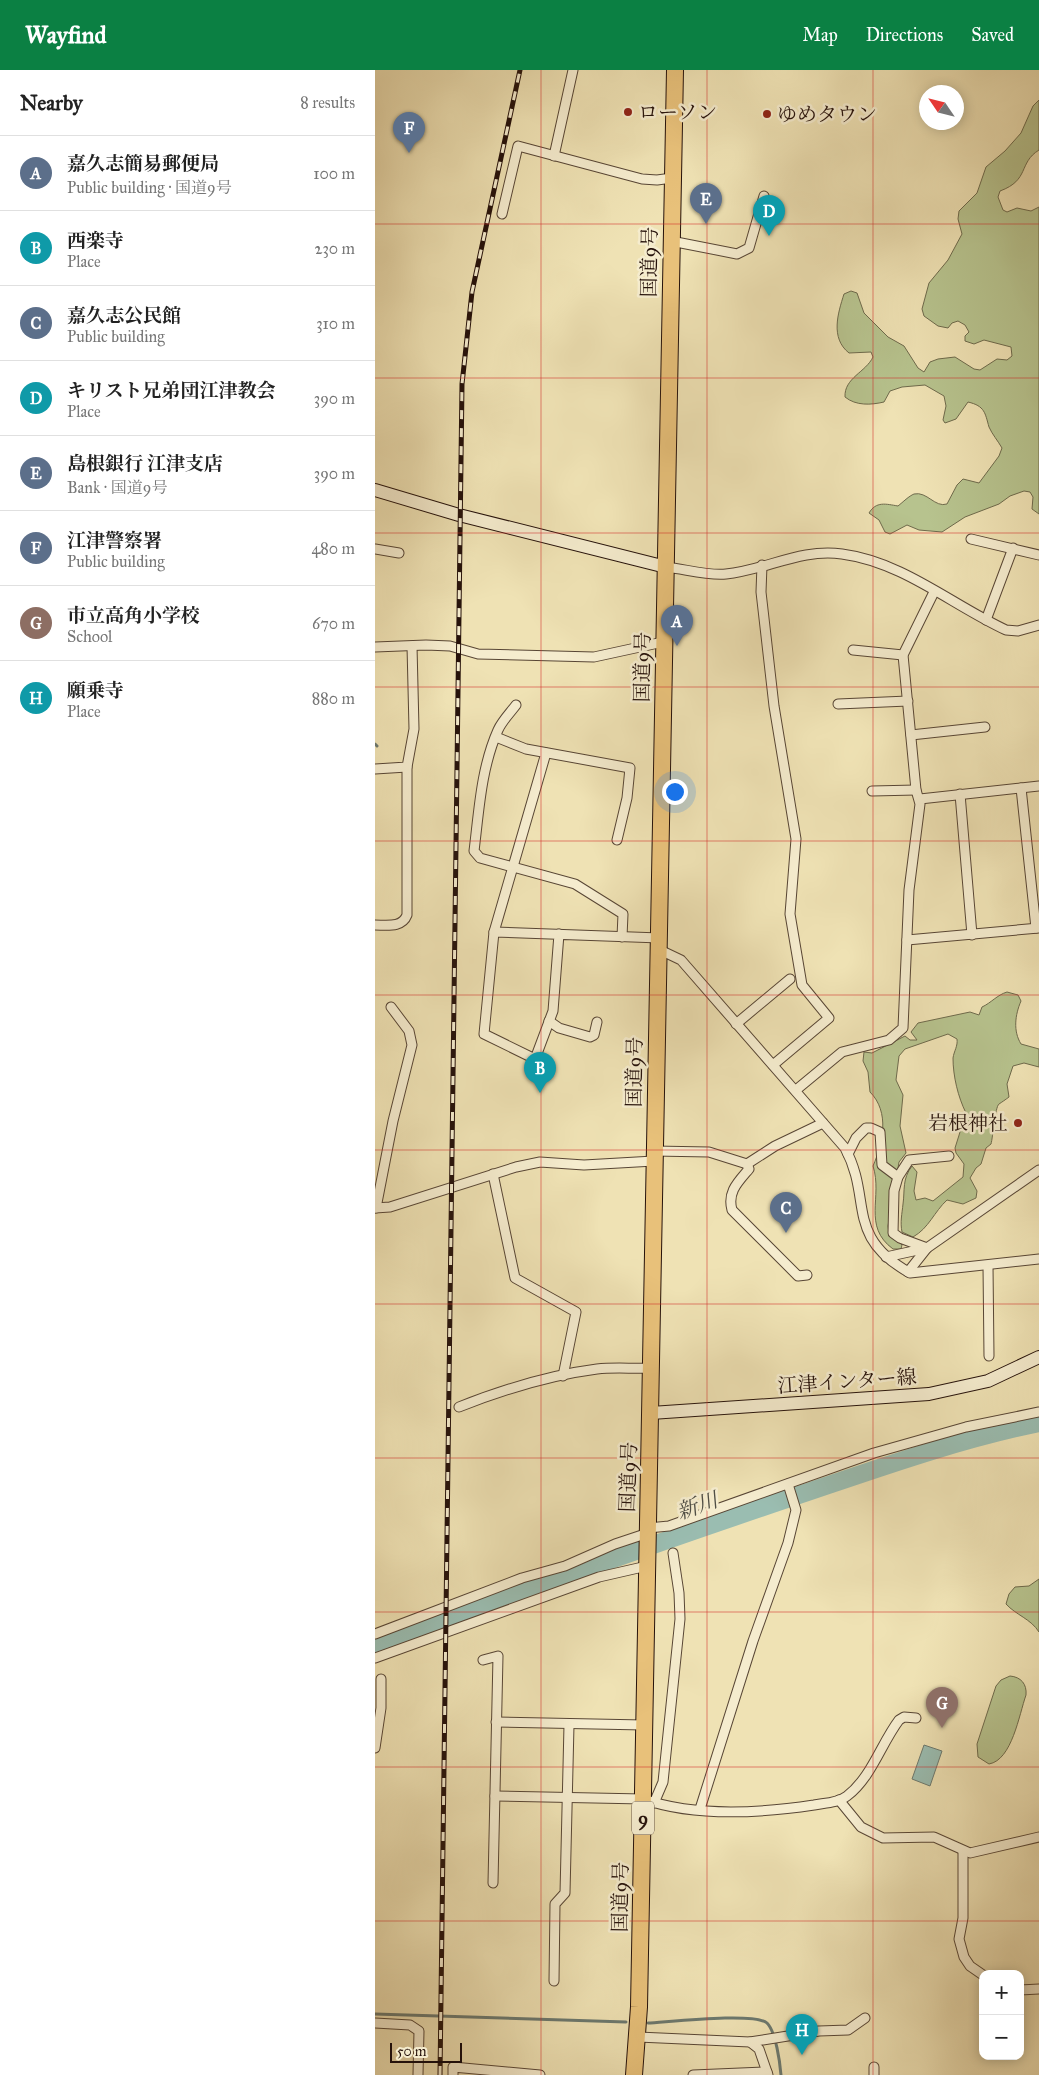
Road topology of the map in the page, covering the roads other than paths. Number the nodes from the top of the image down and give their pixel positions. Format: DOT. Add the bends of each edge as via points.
graph roads {
  1 [pos="573,70"];
  2 [pos="675,70"];
  3 [pos="554,156"];
  4 [pos="672,178"];
  5 [pos="764,196"];
  6 [pos="502,214"];
  7 [pos="671,241"];
  8 [pos="375,490"];
  9 [pos="971,539"];
  10 [pos="1013,548"];
  11 [pos="375,549"];
  12 [pos="399,553"];
  13 [pos="1039,555"];
  14 [pos="762,565"];
  15 [pos="666,567"];
  16 [pos="934,592"];
  17 [pos="986,620"];
  18 [pos="1039,625"];
  19 [pos="663,642"];
  20 [pos="413,646"];
  21 [pos="375,647"];
  22 [pos="853,650"];
  23 [pos="903,655"];
  24 [pos="908,701"];
  25 [pos="838,704"];
  26 [pos="516,705"];
  27 [pos="985,727"];
  28 [pos="911,735"];
  29 [pos="496,737"];
  30 [pos="546,753"];
  31 [pos="407,767"];
  32 [pos="375,769"];
  33 [pos="1039,786"];
  34 [pos="1021,788"];
  35 [pos="872,791"];
  36 [pos="960,794"];
  37 [pos="918,795"];
  38 [pos="617,840"];
  39 [pos="513,866"];
  40 [pos="375,925"];
  41 [pos="1037,928"];
  42 [pos="494,932"];
  43 [pos="559,934"];
  44 [pos="972,935"];
  45 [pos="622,937"];
  46 [pos="907,940"];
  47 [pos="660,944"];
  48 [pos="790,978"];
  49 [pos="391,1007"];
  50 [pos="549,1021"];
  51 [pos="597,1022"];
  52 [pos="736,1024"];
  53 [pos="773,1065"];
  54 [pos="796,1090"];
  55 [pos="823,1122"];
  56 [pos="849,1154"];
  57 [pos="654,1156"];
  58 [pos="949,1156"];
  59 [pos="747,1164"];
  60 [pos="1039,1170"];
  61 [pos="493,1174"];
  62 [pos="898,1178"];
  63 [pos="376,1208"];
  64 [pos="927,1248"];
  65 [pos="886,1257"];
  66 [pos="1039,1259"];
  67 [pos="988,1266"];
  68 [pos="908,1272"];
  69 [pos="807,1275"];
  70 [pos="989,1356"];
  71 [pos="1039,1357"];
  72 [pos="652,1368"];
  73 [pos="563,1376"];
  74 [pos="459,1408"];
  75 [pos="1039,1412"];
  76 [pos="651,1414"];
  77 [pos="789,1486"];
  78 [pos="648,1533"];
  79 [pos="673,1553"];
  80 [pos="647,1563"];
  81 [pos="375,1634"];
  82 [pos="375,1658"];
  83 [pos="483,1660"];
  84 [pos="381,1679"];
  85 [pos="916,1718"];
  86 [pos="497,1722"];
  87 [pos="569,1725"];
  88 [pos="644,1725"];
  89 [pos="375,1748"];
  90 [pos="495,1796"];
  91 [pos="567,1797"];
  92 [pos="839,1800"];
  93 [pos="649,1801"];
  94 [pos="700,1809"];
  95 [pos="1039,1837"];
  96 [pos="963,1851"];
  97 [pos="493,1883"];
  98 [pos="979,1972"];
  99 [pos="554,1981"];
  100 [pos="1039,1988"];
  101 [pos="1024,1990"];
  102 [pos="865,2018"];
  103 [pos="375,2023"];
  104 [pos="638,2037"];
  105 [pos="750,2042"];
  106 [pos="506,2073"];
  107 [pos="767,2074"];
  108 [pos="418,2075"];
  109 [pos="453,2075"];
  110 [pos="540,2075"];
  111 [pos="634,2075"];
  112 [pos="693,2075"];
  1 -- 3 [label="street"];
  2 -- 4 [label="highway, 国道9号 / 9"];
  3 -- 4 [label="street" via="642,179"];
  3 -- 6 [label="street" via="517,146"];
  4 -- 7 [label="highway, 国道9号 / 9"];
  5 -- 7 [label="street" via="749,248 737,254"];
  7 -- 15 [label="highway, 国道9号 / 9"];
  8 -- 15 [label="main road" via="459,515"];
  9 -- 10 [label="street"];
  10 -- 13 [label="street"];
  10 -- 17 [label="street"];
  11 -- 12 [label="street"];
  14 -- 15 [label="street" via="726,574"];
  14 -- 16 [label="street" via="806,555 843,554 893,567"];
  14 -- 53 [label="street" via="761,592 774,706 796,839 790,914 802,985 829,1018"];
  15 -- 19 [label="highway, 国道9号 / 9"];
  16 -- 17 [label="street"];
  16 -- 23 [label="street"];
  17 -- 18 [label="street" via="1012,632"];
  19 -- 20 [label="street" via="593,657 478,654 450,646"];
  19 -- 47 [label="highway, 国道9号 / 9"];
  20 -- 21 [label="street"];
  20 -- 31 [label="street" via="414,729"];
  22 -- 23 [label="street"];
  23 -- 24 [label="street"];
  24 -- 25 [label="street"];
  24 -- 28 [label="street"];
  26 -- 29 [label="street" via="498,729"];
  27 -- 28 [label="street"];
  28 -- 37 [label="street"];
  29 -- 30 [label="street"];
  29 -- 39 [label="street" via="483,778 474,852 480,858"];
  30 -- 38 [label="street" via="630,768"];
  30 -- 39 [label="street"];
  31 -- 32 [label="street"];
  31 -- 40 [label="street" via="407,915 400,924"];
  33 -- 34 [label="street"];
  34 -- 36 [label="street"];
  34 -- 41 [label="street"];
  35 -- 37 [label="street"];
  36 -- 37 [label="street"];
  36 -- 44 [label="street"];
  37 -- 46 [label="street"];
  39 -- 42 [label="street"];
  39 -- 45 [label="street" via="575,884 623,914"];
  41 -- 44 [label="street"];
  42 -- 43 [label="street"];
  42 -- 50 [label="street" via="484,1034 535,1059"];
  43 -- 45 [label="street"];
  43 -- 50 [label="street" via="553,1011"];
  44 -- 46 [label="street"];
  45 -- 47 [label="street"];
  46 -- 54 [label="street" via="901,1030 889,1040 842,1052"];
  47 -- 52 [label="street" via="681,960"];
  47 -- 57 [label="highway, 国道9号 / 9"];
  48 -- 52 [label="street"];
  49 -- 63 [label="street" via="409,1030 412,1045"];
  50 -- 51 [label="street" via="559,1028 590,1038 595,1034"];
  52 -- 53 [label="street"];
  53 -- 54 [label="street"];
  54 -- 55 [label="street"];
  55 -- 56 [label="street"];
  55 -- 59 [label="street"];
  56 -- 62 [label="street" via="861,1132 866,1128 875,1129 880,1132 883,1165"];
  56 -- 65 [label="street" via="865,1229"];
  57 -- 59 [label="street" via="709,1152"];
  57 -- 61 [label="street" via="584,1165 539,1162"];
  57 -- 72 [label="highway, 国道9号 / 9"];
  58 -- 62 [label="street" via="909,1160"];
  59 -- 69 [label="street" via="749,1169 731,1192 732,1210 798,1276"];
  60 -- 64 [label="street"];
  61 -- 63 [label="street" via="391,1207"];
  61 -- 73 [label="street" via="515,1278 576,1312"];
  62 -- 64 [label="street" via="894,1191 893,1233"];
  64 -- 65 [label="street"];
  64 -- 68 [label="street"];
  65 -- 68 [label="street"];
  66 -- 67 [label="street"];
  67 -- 68 [label="street"];
  67 -- 70 [label="street"];
  71 -- 76 [label="main road, 江津インター線" via="988,1381 929,1394"];
  72 -- 73 [label="street" via="598,1369"];
  72 -- 76 [label="highway, 国道9号 / 9"];
  73 -- 74 [label="street" via="494,1394"];
  75 -- 77 [label="street" via="966,1427 902,1445"];
  76 -- 78 [label="highway, 国道9号 / 9"];
  77 -- 78 [label="street"];
  77 -- 94 [label="street" via="796,1506 788,1543"];
  78 -- 80 [label="highway, 国道9号 / 9"];
  78 -- 81 [label="street"];
  79 -- 93 [label="street" via="679,1619 663,1782"];
  80 -- 82 [label="street" via="583,1582"];
  80 -- 88 [label="highway, 国道9号 / 9"];
  83 -- 86 [label="street" via="498,1656"];
  84 -- 89 [label="street" via="381,1708"];
  85 -- 92 [label="street" via="899,1720 860,1782"];
  86 -- 87 [label="street"];
  86 -- 90 [label="street"];
  87 -- 88 [label="street"];
  87 -- 91 [label="street"];
  88 -- 93 [label="highway, 国道9号 / 9"];
  90 -- 91 [label="street"];
  90 -- 97 [label="street"];
  91 -- 93 [label="street"];
  91 -- 99 [label="street" via="565,1893 555,1904"];
  92 -- 94 [label="street" via="769,1812"];
  92 -- 96 [label="street" via="855,1821 875,1835 888,1838 935,1837"];
  93 -- 94 [label="street" via="663,1806"];
  93 -- 104 [label="highway, 国道9号 / 9"];
  95 -- 96 [label="street" via="975,1853"];
  96 -- 98 [label="street" via="963,1918 959,1939 964,1957"];
  100 -- 101 [label="street"];
  102 -- 105 [label="street" via="848,2030"];
  103 -- 108 [label="street" via="410,2025 419,2031"];
  104 -- 105 [label="street"];
  104 -- 111 [label="highway, 国道9号 / 9"];
  105 -- 107 [label="street" via="759,2049"];
  106 -- 109 [label="street" via="453,2067"];
  106 -- 110 [label="street"];
  107 -- 112 [label="street"];
}
